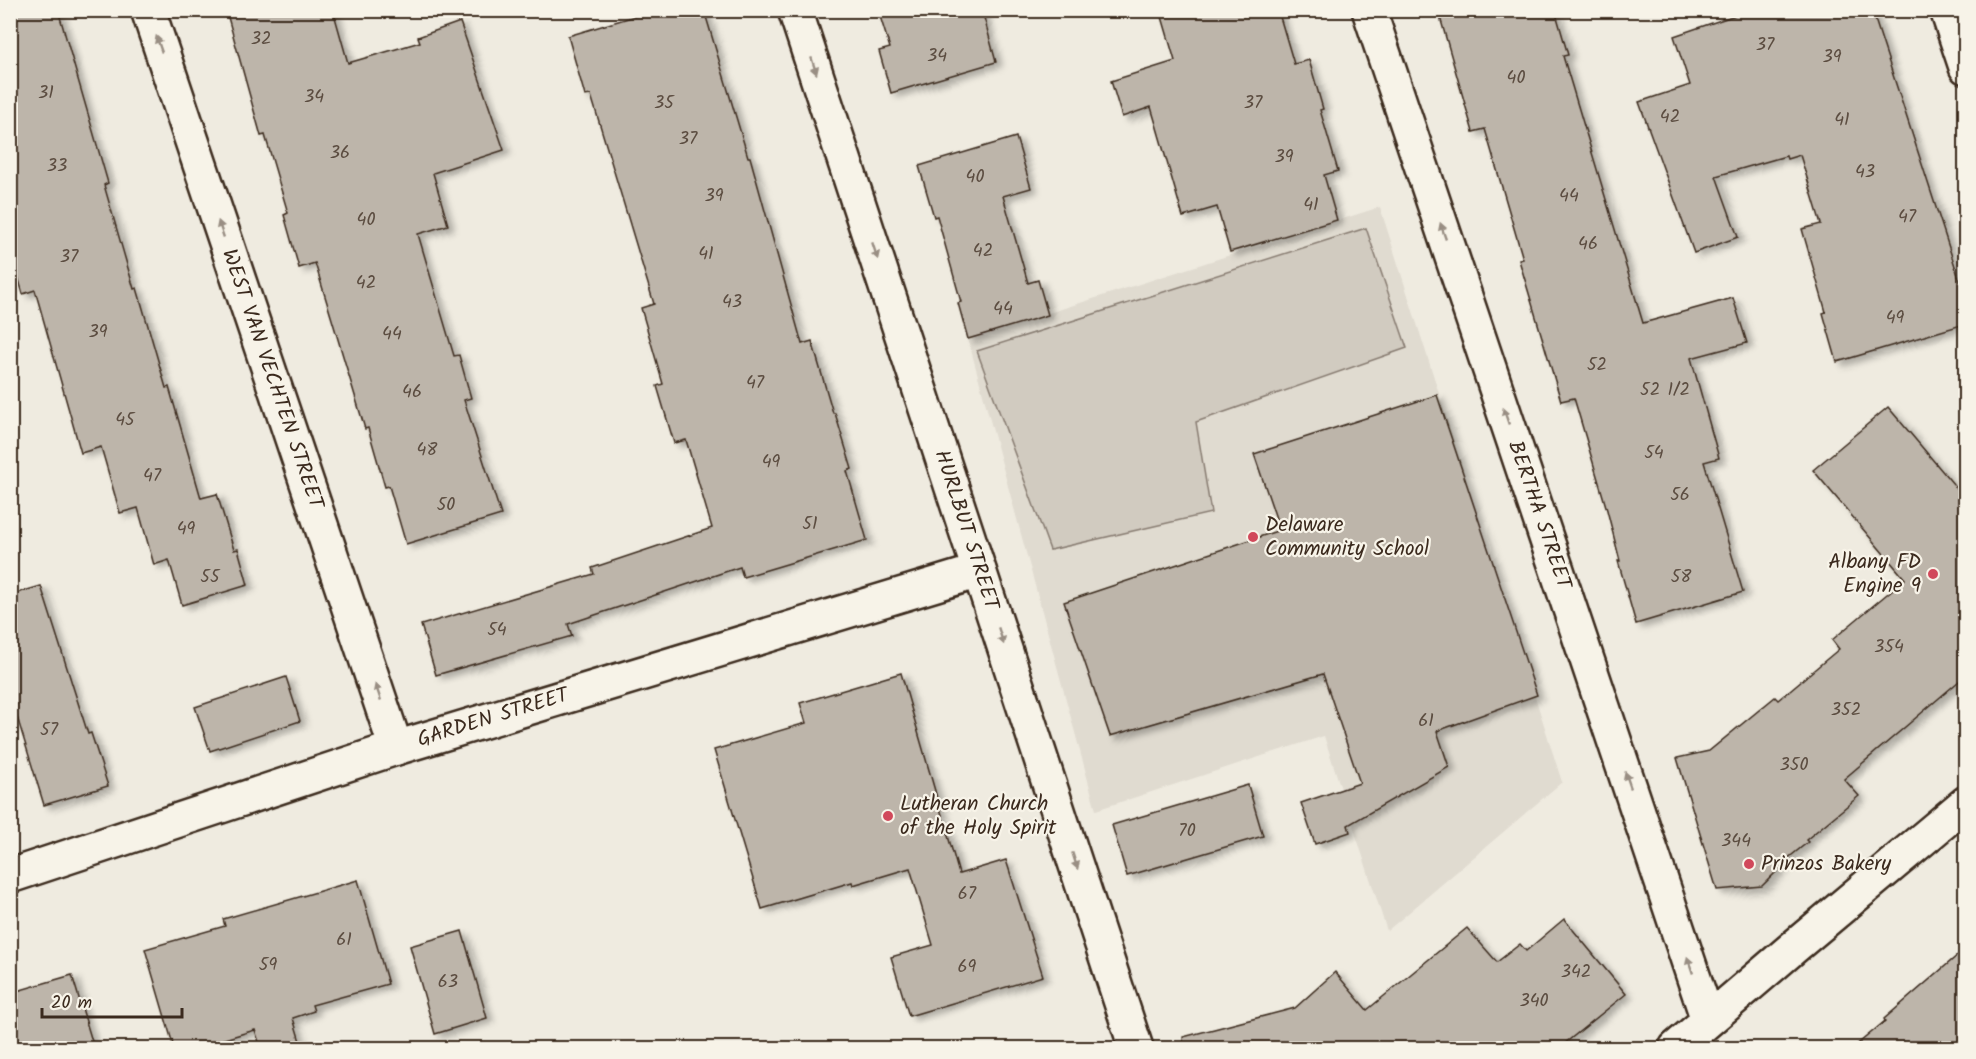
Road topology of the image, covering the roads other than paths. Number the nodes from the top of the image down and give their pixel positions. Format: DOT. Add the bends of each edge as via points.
graph roads {
  1 [pos="148,10"];
  2 [pos="795,10"];
  3 [pos="1370,10"];
  4 [pos="1947,10"];
  5 [pos="1965,67"];
  6 [pos="979,571"];
  7 [pos="396,747"];
  8 [pos="1965,803"];
  9 [pos="10,876"];
  10 [pos="1708,1020"];
  11 [pos="1136,1048"];
  12 [pos="1676,1048"];
  7 -- 1 [label="street, WEST VAN VECHTEN STREET, one-way"];
  2 -- 6 [label="street, HURLBUT STREET, one-way"];
  10 -- 3 [label="street, BERTHA STREET, one-way"];
  4 -- 5 [label="street"];
  6 -- 7 [label="street, GARDEN STREET"];
  6 -- 11 [label="street, HURLBUT STREET, one-way"];
  7 -- 9 [label="street, GARDEN STREET"];
  8 -- 10 [label="street"];
  10 -- 12 [label="street"];
}
